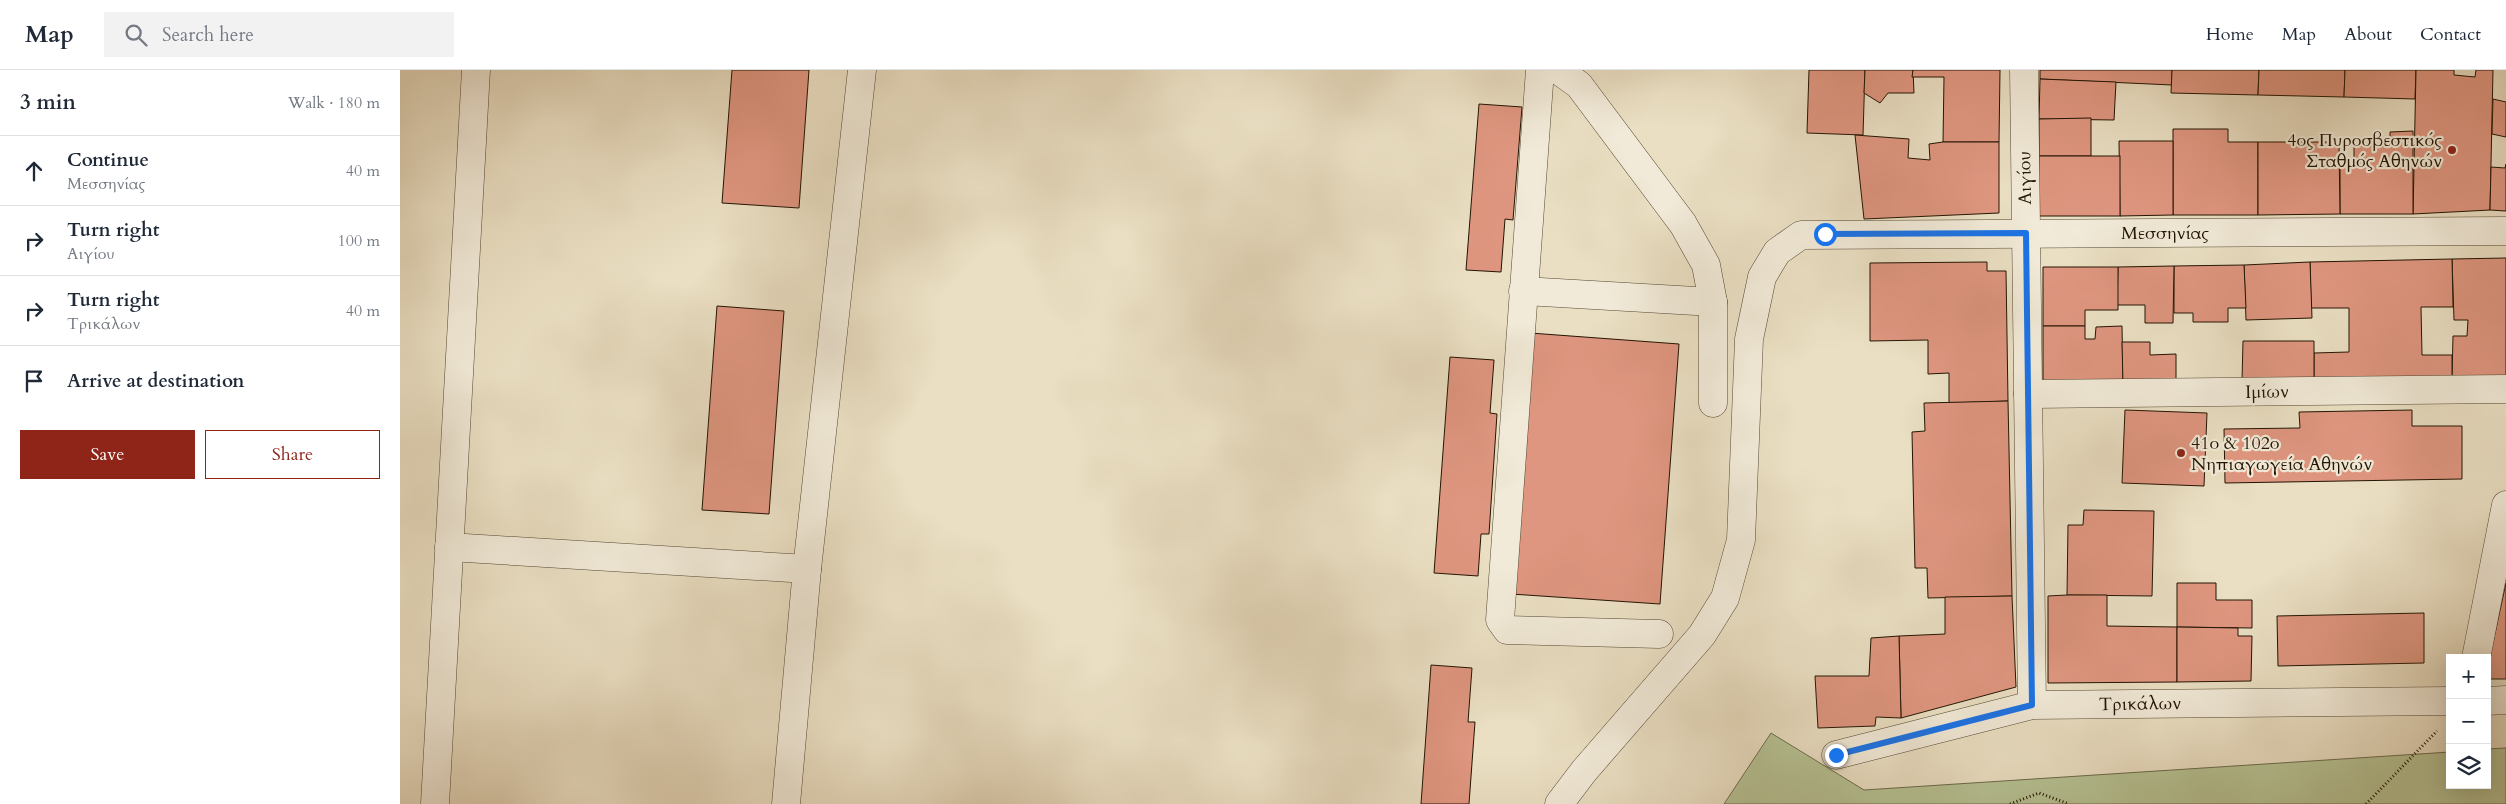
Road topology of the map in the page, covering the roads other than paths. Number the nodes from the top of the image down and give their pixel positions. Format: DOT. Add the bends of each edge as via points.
graph roads {
  1 [pos="476,70"];
  2 [pos="862,70"];
  3 [pos="1540,70"];
  4 [pos="1558,70"];
  5 [pos="2024,70"];
  6 [pos="2506,231"];
  7 [pos="2026,233"];
  8 [pos="1523,291"];
  9 [pos="1713,302"];
  10 [pos="2506,389"];
  11 [pos="2028,394"];
  12 [pos="1713,403"];
  13 [pos="2506,505"];
  14 [pos="449,547"];
  15 [pos="808,569"];
  16 [pos="1659,634"];
  17 [pos="2477,654"];
  18 [pos="2491,700"];
  19 [pos="2506,700"];
  20 [pos="2446,701"];
  21 [pos="2032,705"];
  22 [pos="1836,755"];
  23 [pos="435,804"];
  24 [pos="786,804"];
  25 [pos="1559,804"];
  1 -- 14 [label="street"];
  2 -- 15 [label="street"];
  3 -- 8 [label="street"];
  4 -- 9 [label="street" via="1579,85 1683,224 1706,265"];
  5 -- 7 [label="street, Αιγίου"];
  6 -- 7 [label="street, Μεσσηνίας"];
  7 -- 11 [label="street, Αιγίου"];
  7 -- 25 [label="street, Μεσσηνίας" via="1801,235 1777,252 1762,277 1749,339 1741,540 1725,598 1702,635"];
  8 -- 9 [label="street"];
  8 -- 16 [label="street" via="1500,620 1507,630"];
  9 -- 12 [label="street"];
  10 -- 11 [label="street, Ιμίων"];
  11 -- 21 [label="street, Αιγίου"];
  13 -- 17 [label="street"];
  14 -- 15 [label="street"];
  14 -- 23 [label="street"];
  15 -- 24 [label="street"];
  18 -- 19 [label="street"];
  20 -- 21 [label="street, Τρικάλων"];
  21 -- 22 [label="street, Τρικάλων"];
}
